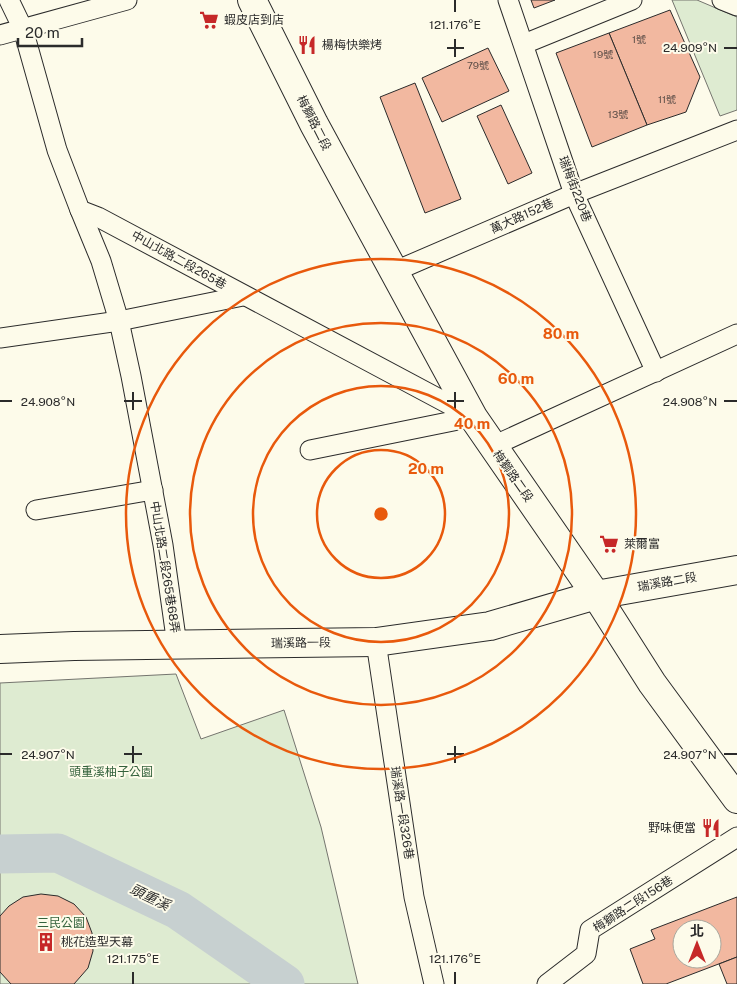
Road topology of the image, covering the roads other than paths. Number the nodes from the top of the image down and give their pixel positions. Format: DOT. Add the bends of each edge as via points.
graph roads {
  1 [pos="9,0"];
  2 [pos="127,0"];
  3 [pos="252,0"];
  4 [pos="508,0"];
  5 [pos="632,0"];
  6 [pos="722,0"];
  7 [pos="737,6"];
  8 [pos="23,29"];
  9 [pos="0,35"];
  10 [pos="524,44"];
  11 [pos="737,130"];
  12 [pos="574,194"];
  13 [pos="80,210"];
  14 [pos="393,272"];
  15 [pos="243,296"];
  16 [pos="119,321"];
  17 [pos="737,334"];
  18 [pos="0,338"];
  19 [pos="656,372"];
  20 [pos="473,417"];
  21 [pos="493,446"];
  22 [pos="310,450"];
  23 [pos="152,490"];
  24 [pos="36,510"];
  25 [pos="737,570"];
  26 [pos="596,595"];
  27 [pos="376,642"];
  28 [pos="177,644"];
  29 [pos="0,650"];
  30 [pos="737,799"];
  31 [pos="737,837"];
  32 [pos="434,984"];
  33 [pos="547,984"];
  1 -- 8 [label="street"];
  2 -- 8 [label="street"];
  3 -- 14 [label="street, 梅獅路二段"];
  4 -- 10 [label="street, 瑞梅街220巷"];
  5 -- 10 [label="street"];
  6 -- 7 [label="street"];
  8 -- 9 [label="street"];
  8 -- 13 [label="street" via="57,150"];
  10 -- 12 [label="street, 瑞梅街220巷"];
  11 -- 12 [label="street, 萬大路152巷"];
  12 -- 14 [label="street, 萬大路152巷"];
  12 -- 19 [label="street, 瑞梅街220巷"];
  13 -- 15 [label="street, 中山北路二段265巷"];
  13 -- 16 [label="street, 中山北路二段265巷68弄" via="101,261"];
  14 -- 20 [label="street, 梅獅路二段"];
  15 -- 16 [label="street"];
  15 -- 20 [label="street, 中山北路二段265巷"];
  16 -- 18 [label="street"];
  16 -- 23 [label="street, 中山北路二段265巷68弄"];
  17 -- 19 [label="street"];
  19 -- 21 [label="street"];
  20 -- 21 [label="street, 梅獅路二段"];
  20 -- 22 [label="street"];
  21 -- 26 [label="street, 梅獅路二段"];
  23 -- 24 [label="street, 中山北路二段265巷68弄"];
  23 -- 28 [label="street, 中山北路二段265巷68弄"];
  25 -- 26 [label="street, 瑞溪路二段"];
  26 -- 27 [label="street, 瑞溪路一段" via="490,626"];
  26 -- 30 [label="street, 梅獅路二段" via="652,683"];
  27 -- 28 [label="street, 瑞溪路一段"];
  27 -- 32 [label="street, 瑞溪路一段326巷" via="414,897"];
  28 -- 29 [label="street, 瑞溪路一段"];
  31 -- 33 [label="street, 梅獅路二段156巷" via="590,930 586,954"];
}
